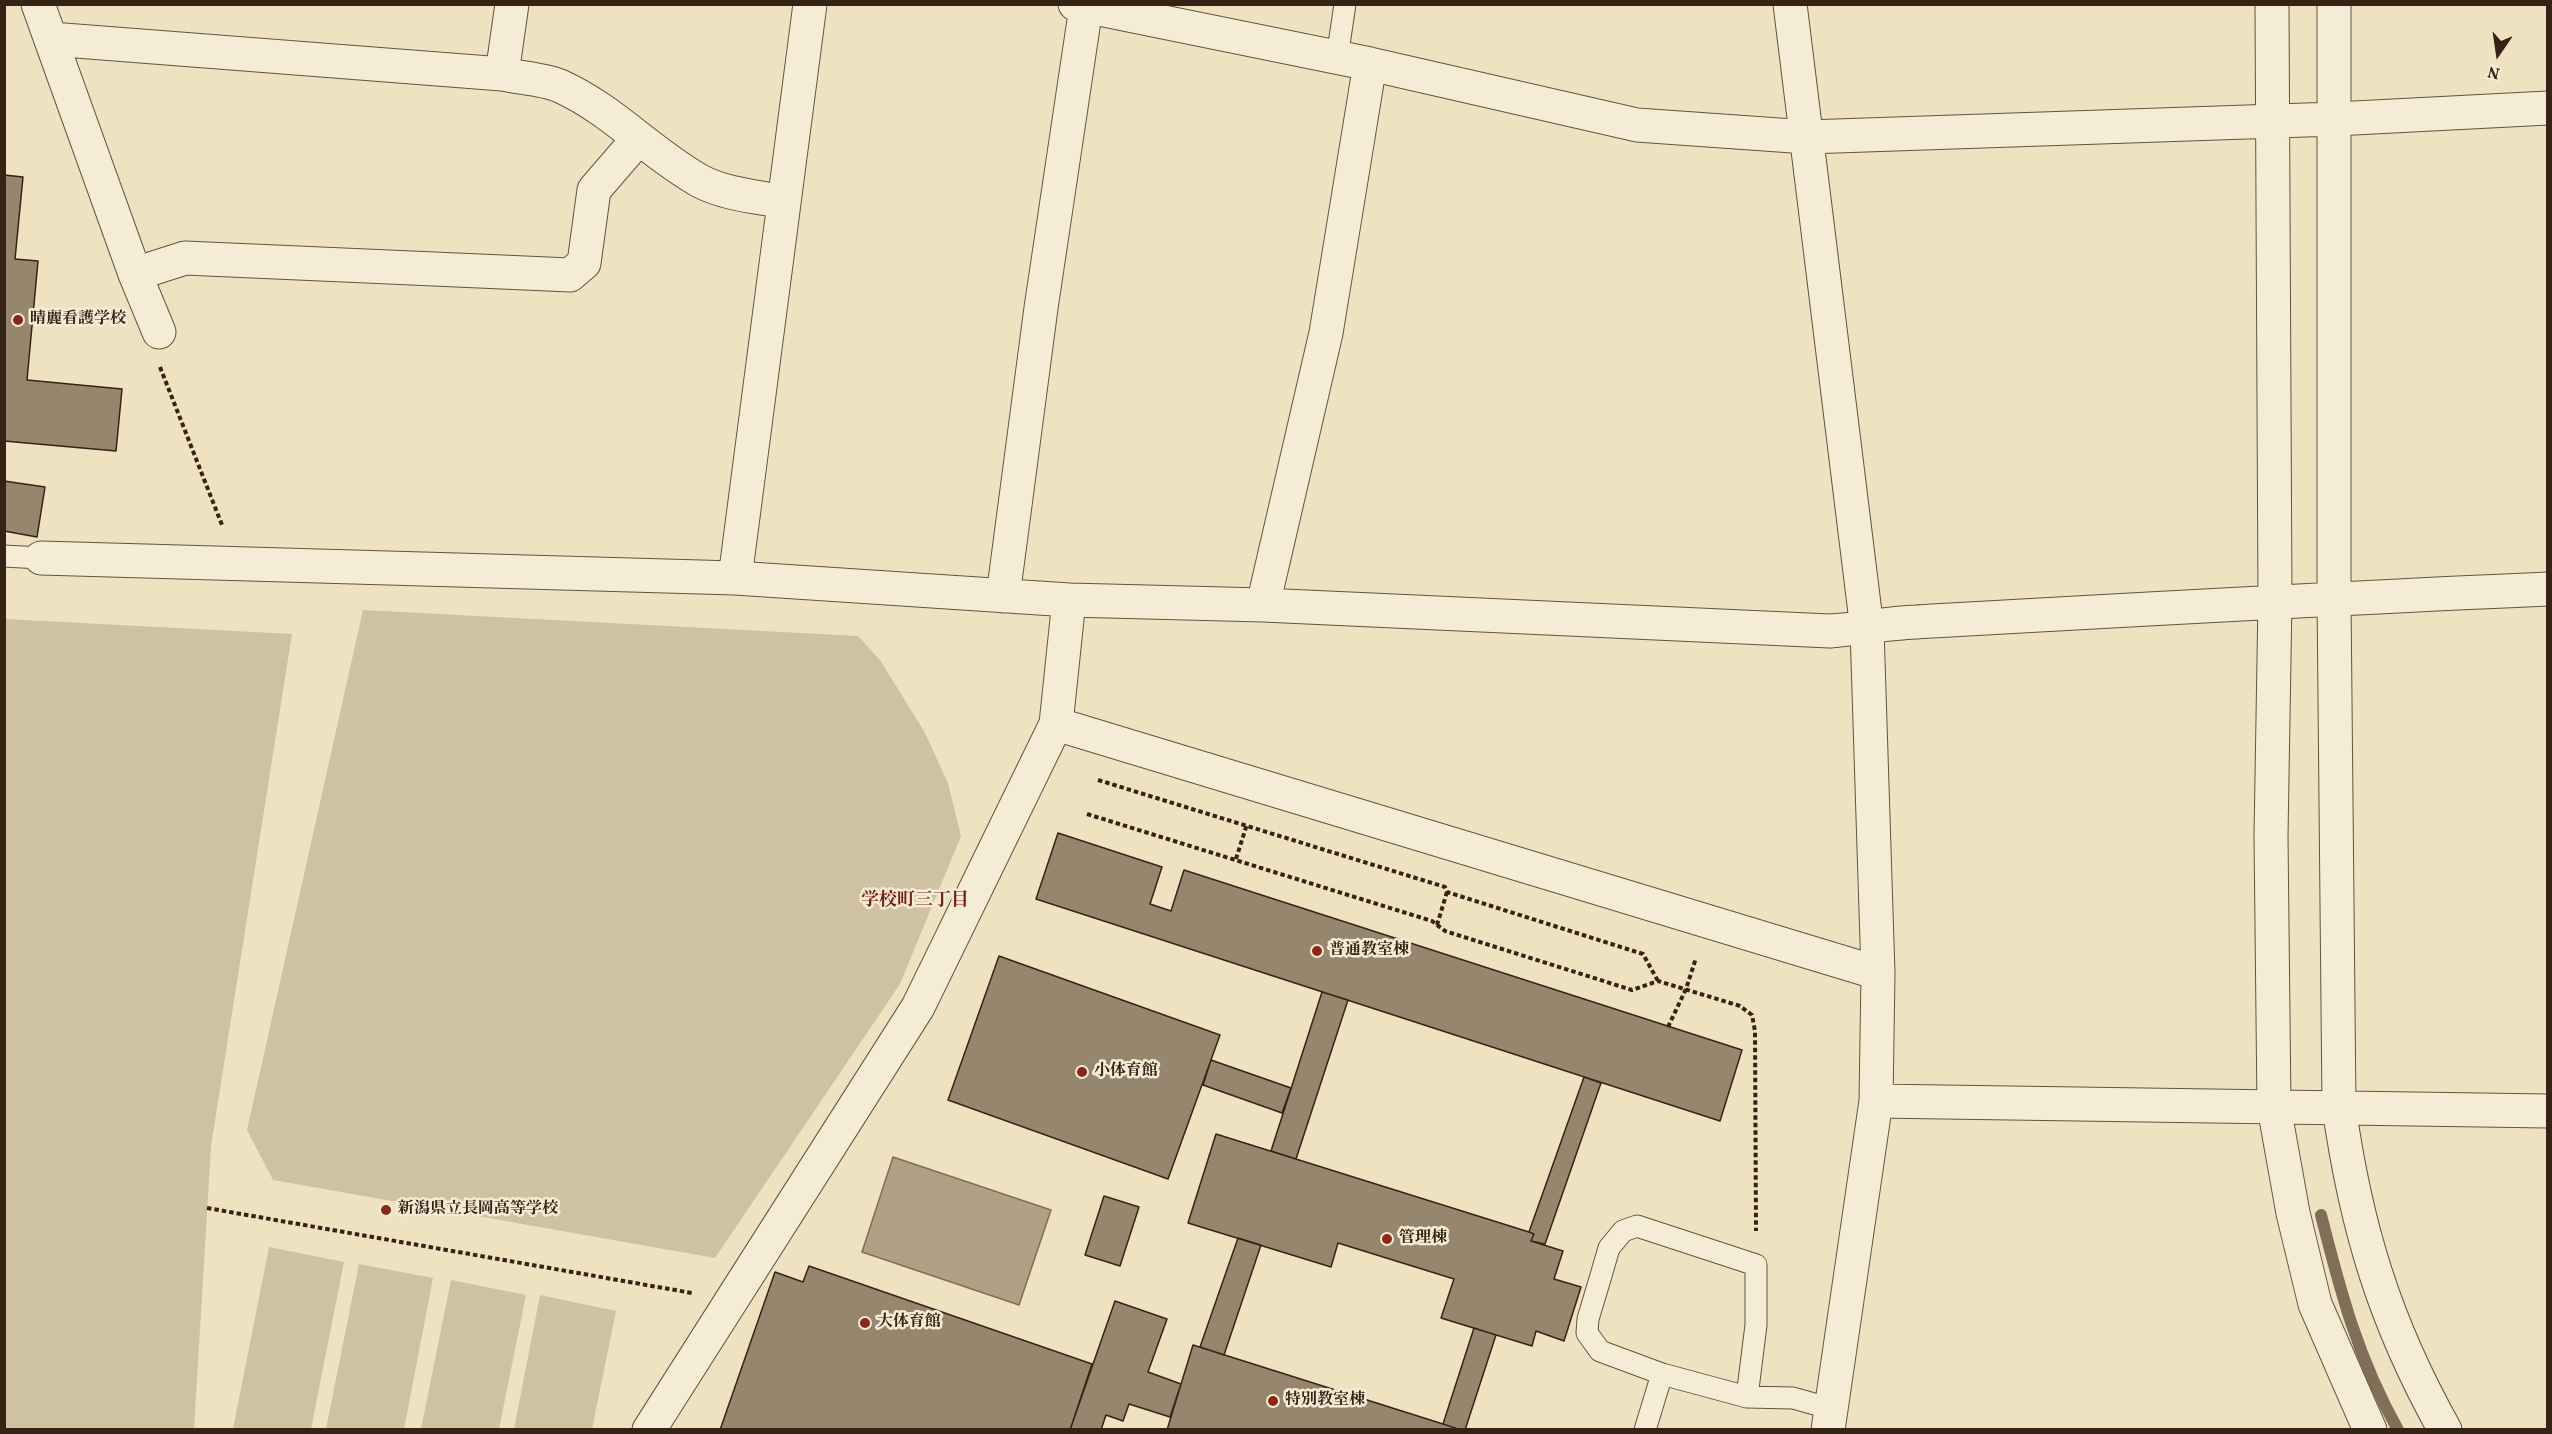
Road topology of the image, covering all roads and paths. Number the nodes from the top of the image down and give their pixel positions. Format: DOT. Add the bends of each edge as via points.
graph roads {
  1 [pos="38,4"];
  2 [pos="512,4"];
  3 [pos="810,4"];
  4 [pos="1345,4"];
  5 [pos="1790,4"];
  6 [pos="2272,4"];
  7 [pos="2334,4"];
  8 [pos="1082,5"];
  9 [pos="51,39"];
  10 [pos="1337,58"];
  11 [pos="1370,64"];
  12 [pos="502,74"];
  13 [pos="2547,108"];
  14 [pos="2335,119"];
  15 [pos="2272,120"];
  16 [pos="1807,137"];
  17 [pos="638,139"];
  18 [pos="784,202"];
  19 [pos="135,274"];
  20 [pos="159,332"];
  21 [pos="223,528"];
  22 [pos="4,556"];
  23 [pos="40,558"];
  24 [pos="735,578"];
  25 [pos="2547,589"];
  26 [pos="1004,596"];
  27 [pos="2334,598"];
  28 [pos="1069,600"];
  29 [pos="2275,600"];
  30 [pos="1263,605"];
  31 [pos="1867,629"];
  32 [pos="1056,724"];
  33 [pos="1098,780"];
  34 [pos="1088,814"];
  35 [pos="1249,816"];
  36 [pos="1247,825"];
  37 [pos="1236,860"];
  38 [pos="1447,892"];
  39 [pos="1437,925"];
  40 [pos="1696,956"];
  41 [pos="1878,973"];
  42 [pos="1658,981"];
  43 [pos="1686,989"];
  44 [pos="1668,1026"];
  45 [pos="1876,1101"];
  46 [pos="2274,1107"];
  47 [pos="2339,1107"];
  48 [pos="2547,1111"];
  49 [pos="207,1208"];
  50 [pos="1756,1265"];
  51 [pos="731,1300"];
  52 [pos="1662,1374"];
  53 [pos="1747,1397"];
  54 [pos="1830,1419"];
  55 [pos="649,1430"];
  56 [pos="1645,1430"];
  57 [pos="2370,1430"];
  58 [pos="2445,1430"];
  1 -- 9 [label="street"];
  2 -- 12 [label="street"];
  3 -- 18 [label="street"];
  4 -- 10 [label="lane"];
  5 -- 16 [label="street"];
  6 -- 15 [label="street"];
  7 -- 14 [label="street"];
  8 -- 10 [label="street"];
  8 -- 26 [label="street"];
  9 -- 12 [label="street"];
  9 -- 19 [label="street"];
  10 -- 11 [label="street"];
  11 -- 16 [label="street" via="1636,125"];
  11 -- 30 [label="street" via="1326,333"];
  12 -- 17 [label="street" via="558,85 605,110"];
  13 -- 14 [label="street"];
  14 -- 15 [label="street"];
  14 -- 27 [label="street"];
  15 -- 16 [label="street"];
  15 -- 29 [label="street"];
  16 -- 31 [label="street"];
  17 -- 18 [label="street" via="702,182"];
  17 -- 19 [label="street" via="594,190 584,263 570,275 185,258"];
  18 -- 24 [label="street"];
  19 -- 20 [label="street"];
  20 -- 21 [label="path" via="156,357"];
  22 -- 23 [label="lane"];
  23 -- 24 [label="street"];
  24 -- 26 [label="street"];
  25 -- 27 [label="street"];
  26 -- 28 [label="street"];
  27 -- 29 [label="street"];
  27 -- 47 [label="street"];
  28 -- 30 [label="street"];
  28 -- 32 [label="street"];
  29 -- 31 [label="street" via="1912,622"];
  29 -- 46 [label="street" via="2271,836"];
  30 -- 31 [label="street" via="1830,631"];
  31 -- 41 [label="street"];
  32 -- 41 [label="street"];
  32 -- 51 [label="street" via="918,1007"];
  33 -- 36 [label="path"];
  34 -- 37 [label="path"];
  35 -- 36 [label="path"];
  36 -- 37 [label="path"];
  36 -- 38 [label="path" via="1445,886"];
  37 -- 39 [label="path"];
  38 -- 39 [label="path"];
  38 -- 42 [label="path" via="1643,954"];
  39 -- 42 [label="path" via="1445,931 1632,990"];
  40 -- 43 [label="path"];
  41 -- 45 [label="street"];
  42 -- 43 [label="path"];
  43 -- 44 [label="path"];
  43 -- 50 [label="path" via="1740,1006 1752,1015"];
  45 -- 46 [label="street"];
  45 -- 54 [label="street"];
  46 -- 47 [label="street"];
  46 -- 57 [label="street" via="2315,1304"];
  47 -- 48 [label="street"];
  47 -- 58 [label="street" via="2349,1177 2366,1247 2414,1374"];
  49 -- 51 [label="path"];
  50 -- 52 [label="lane" via="1637,1226 1623,1231 1610,1248 1580,1316 1600,1351"];
  50 -- 53 [label="lane" via="1756,1325"];
  51 -- 55 [label="street"];
  52 -- 53 [label="lane"];
  52 -- 56 [label="lane"];
  53 -- 54 [label="lane" via="1793,1398"];
}
